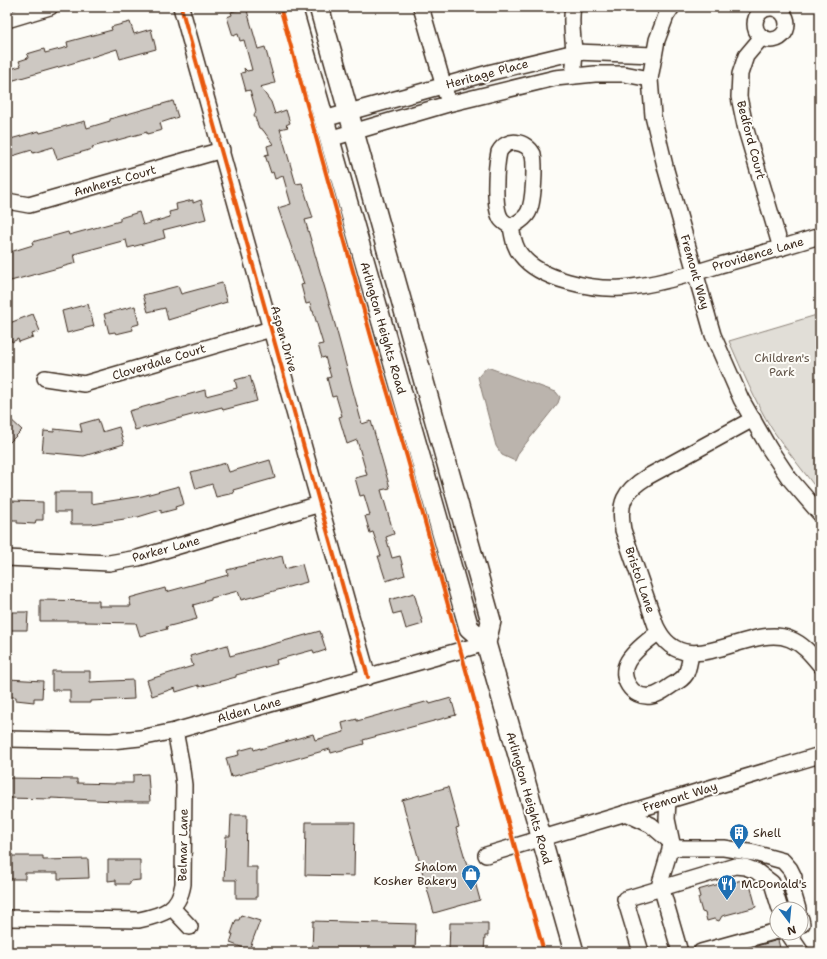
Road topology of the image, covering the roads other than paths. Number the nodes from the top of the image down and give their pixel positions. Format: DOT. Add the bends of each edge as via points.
graph roads {
  1 [pos="50,7"];
  2 [pos="181,7"];
  3 [pos="292,7"];
  4 [pos="319,7"];
  5 [pos="421,7"];
  6 [pos="573,7"];
  7 [pos="672,7"];
  8 [pos="7,20"];
  9 [pos="762,37"];
  10 [pos="575,52"];
  11 [pos="654,55"];
  12 [pos="573,76"];
  13 [pos="650,79"];
  14 [pos="443,86"];
  15 [pos="448,104"];
  16 [pos="348,112"];
  17 [pos="324,119"];
  18 [pos="354,132"];
  19 [pos="329,139"];
  20 [pos="222,150"];
  21 [pos="7,201"];
  22 [pos="511,227"];
  23 [pos="820,236"];
  24 [pos="781,248"];
  25 [pos="695,273"];
  26 [pos="271,329"];
  27 [pos="45,378"];
  28 [pos="753,419"];
  29 [pos="320,504"];
  30 [pos="820,514"];
  31 [pos="7,558"];
  32 [pos="659,632"];
  33 [pos="486,643"];
  34 [pos="691,653"];
  35 [pos="820,665"];
  36 [pos="368,677"];
  37 [pos="175,731"];
  38 [pos="7,739"];
  39 [pos="820,755"];
  40 [pos="668,800"];
  41 [pos="625,813"];
  42 [pos="540,838"];
  43 [pos="671,846"];
  44 [pos="486,855"];
  45 [pos="661,888"];
  46 [pos="778,901"];
  47 [pos="796,901"];
  48 [pos="172,908"];
  49 [pos="7,918"];
  50 [pos="190,927"];
  51 [pos="769,933"];
  52 [pos="793,941"];
  53 [pos="573,949"];
  54 [pos="641,952"];
  55 [pos="680,952"];
  56 [pos="700,952"];
  57 [pos="801,952"];
  1 -- 8 [label="street"];
  2 -- 20 [label="street, Aspen Drive"];
  3 -- 17 [label="main road, Arlington Heights Road"];
  4 -- 16 [label="main road, Arlington Heights Road"];
  5 -- 14 [label="street"];
  6 -- 10 [label="street" via="572,36"];
  7 -- 11 [label="street, Fremont Way" via="666,16"];
  9 -- 24 [label="street, Bedford Court" via="746,56 740,74 739,97 746,130"];
  10 -- 11 [label="street, Heritage Place"];
  10 -- 12 [label="street"];
  10 -- 14 [label="street, Heritage Place"];
  11 -- 13 [label="street, Fremont Way"];
  12 -- 13 [label="street, Heritage Place" via="624,74"];
  12 -- 15 [label="street, Heritage Place"];
  13 -- 25 [label="street, Fremont Way" via="653,116"];
  14 -- 15 [label="street"];
  14 -- 16 [label="street, Heritage Place"];
  15 -- 18 [label="street, Heritage Place"];
  16 -- 17 [label="street, Heritage Place"];
  16 -- 18 [label="main road, Arlington Heights Road"];
  17 -- 19 [label="main road, Arlington Heights Road"];
  18 -- 19 [label="street, Heritage Place"];
  18 -- 33 [label="main road, Arlington Heights Road" via="491,621"];
  19 -- 33 [label="main road, Arlington Heights Road" via="470,628"];
  20 -- 21 [label="street, Amherst Court" via="29,205"];
  20 -- 26 [label="street, Aspen Drive"];
  22 -- 22 [label="street, Providence Lane" via="527,214 532,202 533,154 526,146 517,142 504,146 498,158 497,209 501,218"];
  22 -- 25 [label="street, Providence Lane" via="513,241 521,256 542,272 567,282 591,287 621,288"];
  23 -- 24 [label="street, Providence Lane"];
  24 -- 25 [label="street, Providence Lane"];
  25 -- 28 [label="street, Fremont Way" via="713,336 741,399"];
  26 -- 27 [label="street, Cloverdale Court" via="84,384"];
  26 -- 29 [label="street, Aspen Drive"];
  28 -- 30 [label="street, Fremont Way" via="789,478"];
  28 -- 32 [label="street, Bristol Lane" via="647,477 633,486 623,501 623,530"];
  29 -- 31 [label="street, Parker Lane" via="131,559 109,563"];
  29 -- 36 [label="street, Aspen Drive"];
  32 -- 34 [label="street, Bristol Lane" via="671,646"];
  32 -- 34 [label="street" via="645,642 627,662 625,676 633,692 651,696 683,678"];
  33 -- 36 [label="street, Alden Lane"];
  33 -- 42 [label="main road, Arlington Heights Road"];
  34 -- 35 [label="street, Bristol Lane" via="776,636 790,639 806,648"];
  36 -- 37 [label="street, Alden Lane"];
  37 -- 38 [label="street, Alden Lane" via="112,741"];
  37 -- 48 [label="street, Belmar Lane" via="184,785 183,884 181,895"];
  39 -- 40 [label="street, Fremont Way"];
  40 -- 41 [label="street, Fremont Way"];
  40 -- 43 [label="street"];
  41 -- 42 [label="street, Fremont Way"];
  41 -- 43 [label="street" via="651,825"];
  42 -- 44 [label="street, Fremont Way"];
  42 -- 53 [label="main road, Arlington Heights Road"];
  43 -- 45 [label="street" via="660,883"];
  43 -- 47 [label="street" via="724,848 783,861 794,877 793,892"];
  45 -- 46 [label="street" via="735,866 745,867 756,871 772,883"];
  45 -- 54 [label="street" via="626,899"];
  45 -- 55 [label="street"];
  48 -- 49 [label="street" via="139,920"];
  48 -- 50 [label="street"];
  51 -- 56 [label="street"];
  52 -- 57 [label="street"];
}
